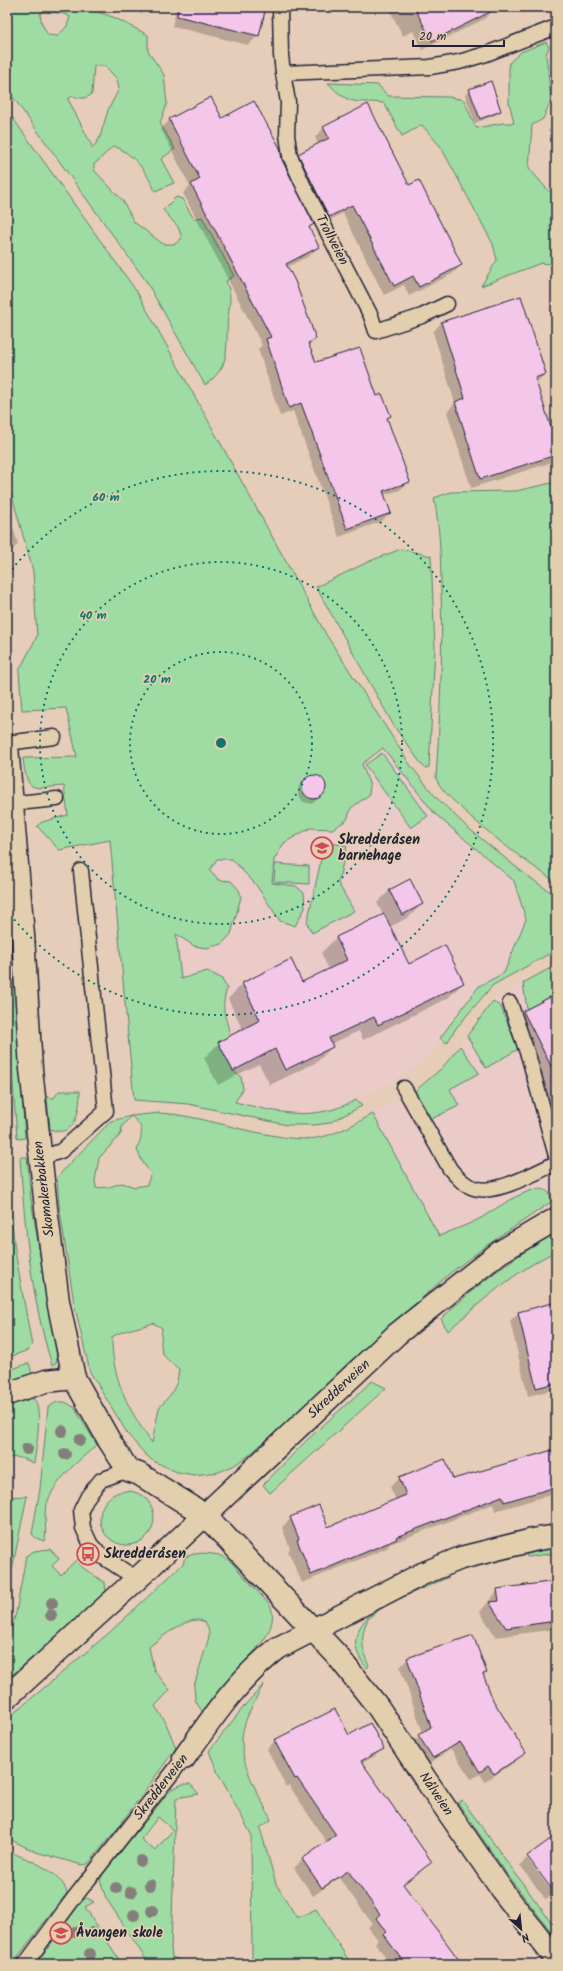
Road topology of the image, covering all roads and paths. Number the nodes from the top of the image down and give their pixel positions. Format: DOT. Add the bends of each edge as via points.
graph roads {
  1 [pos="280,7"];
  2 [pos="556,28"];
  3 [pos="283,73"];
  4 [pos="447,304"];
  5 [pos="54,737"];
  6 [pos="7,742"];
  7 [pos="7,746"];
  8 [pos="57,799"];
  9 [pos="9,804"];
  10 [pos="81,871"];
  11 [pos="510,1002"];
  12 [pos="404,1088"];
  13 [pos="556,1156"];
  14 [pos="41,1158"];
  15 [pos="556,1163"];
  16 [pos="556,1220"];
  17 [pos="74,1378"];
  18 [pos="7,1394"];
  19 [pos="128,1470"];
  20 [pos="205,1515"];
  21 [pos="556,1536"];
  22 [pos="137,1579"];
  23 [pos="314,1630"];
  24 [pos="7,1697"];
  25 [pos="184,1758"];
  26 [pos="556,1959"];
  27 [pos="25,1964"];
  1 -- 3 [label="lane, Trollveien"];
  2 -- 3 [label="lane" via="486,54 430,68"];
  3 -- 4 [label="lane, Trollveien" via="288,102 287,135 290,156 371,316 376,331 422,316"];
  5 -- 6 [label="lane"];
  7 -- 9 [label="street, Skomakerbakken"];
  8 -- 9 [label="lane"];
  9 -- 14 [label="street, Skomakerbakken" via="23,935 31,1069"];
  10 -- 14 [label="lane" via="106,1111 61,1151"];
  11 -- 13 [label="lane" via="529,1058"];
  12 -- 15 [label="lane" via="450,1169 470,1187 491,1189 519,1180"];
  14 -- 17 [label="street, Skomakerbakken" via="58,1301"];
  16 -- 20 [label="street, Skredderveien" via="500,1252 397,1334"];
  17 -- 18 [label="street" via="46,1382"];
  17 -- 19 [label="street, Skomakerbakken"];
  19 -- 20 [label="street" via="139,1474"];
  19 -- 22 [label="lane" via="101,1480 81,1510 83,1528 91,1545 103,1557"];
  20 -- 22 [label="street, Skredderveien"];
  20 -- 23 [label="street, Nålveien"];
  21 -- 23 [label="street" via="461,1558 422,1574"];
  22 -- 24 [label="street, Skredderveien"];
  23 -- 25 [label="street, Skredderveien" via="278,1648 259,1662 229,1695"];
  23 -- 26 [label="street, Nålveien" via="378,1707 504,1893"];
  25 -- 27 [label="lane, Skredderveien"];
}
